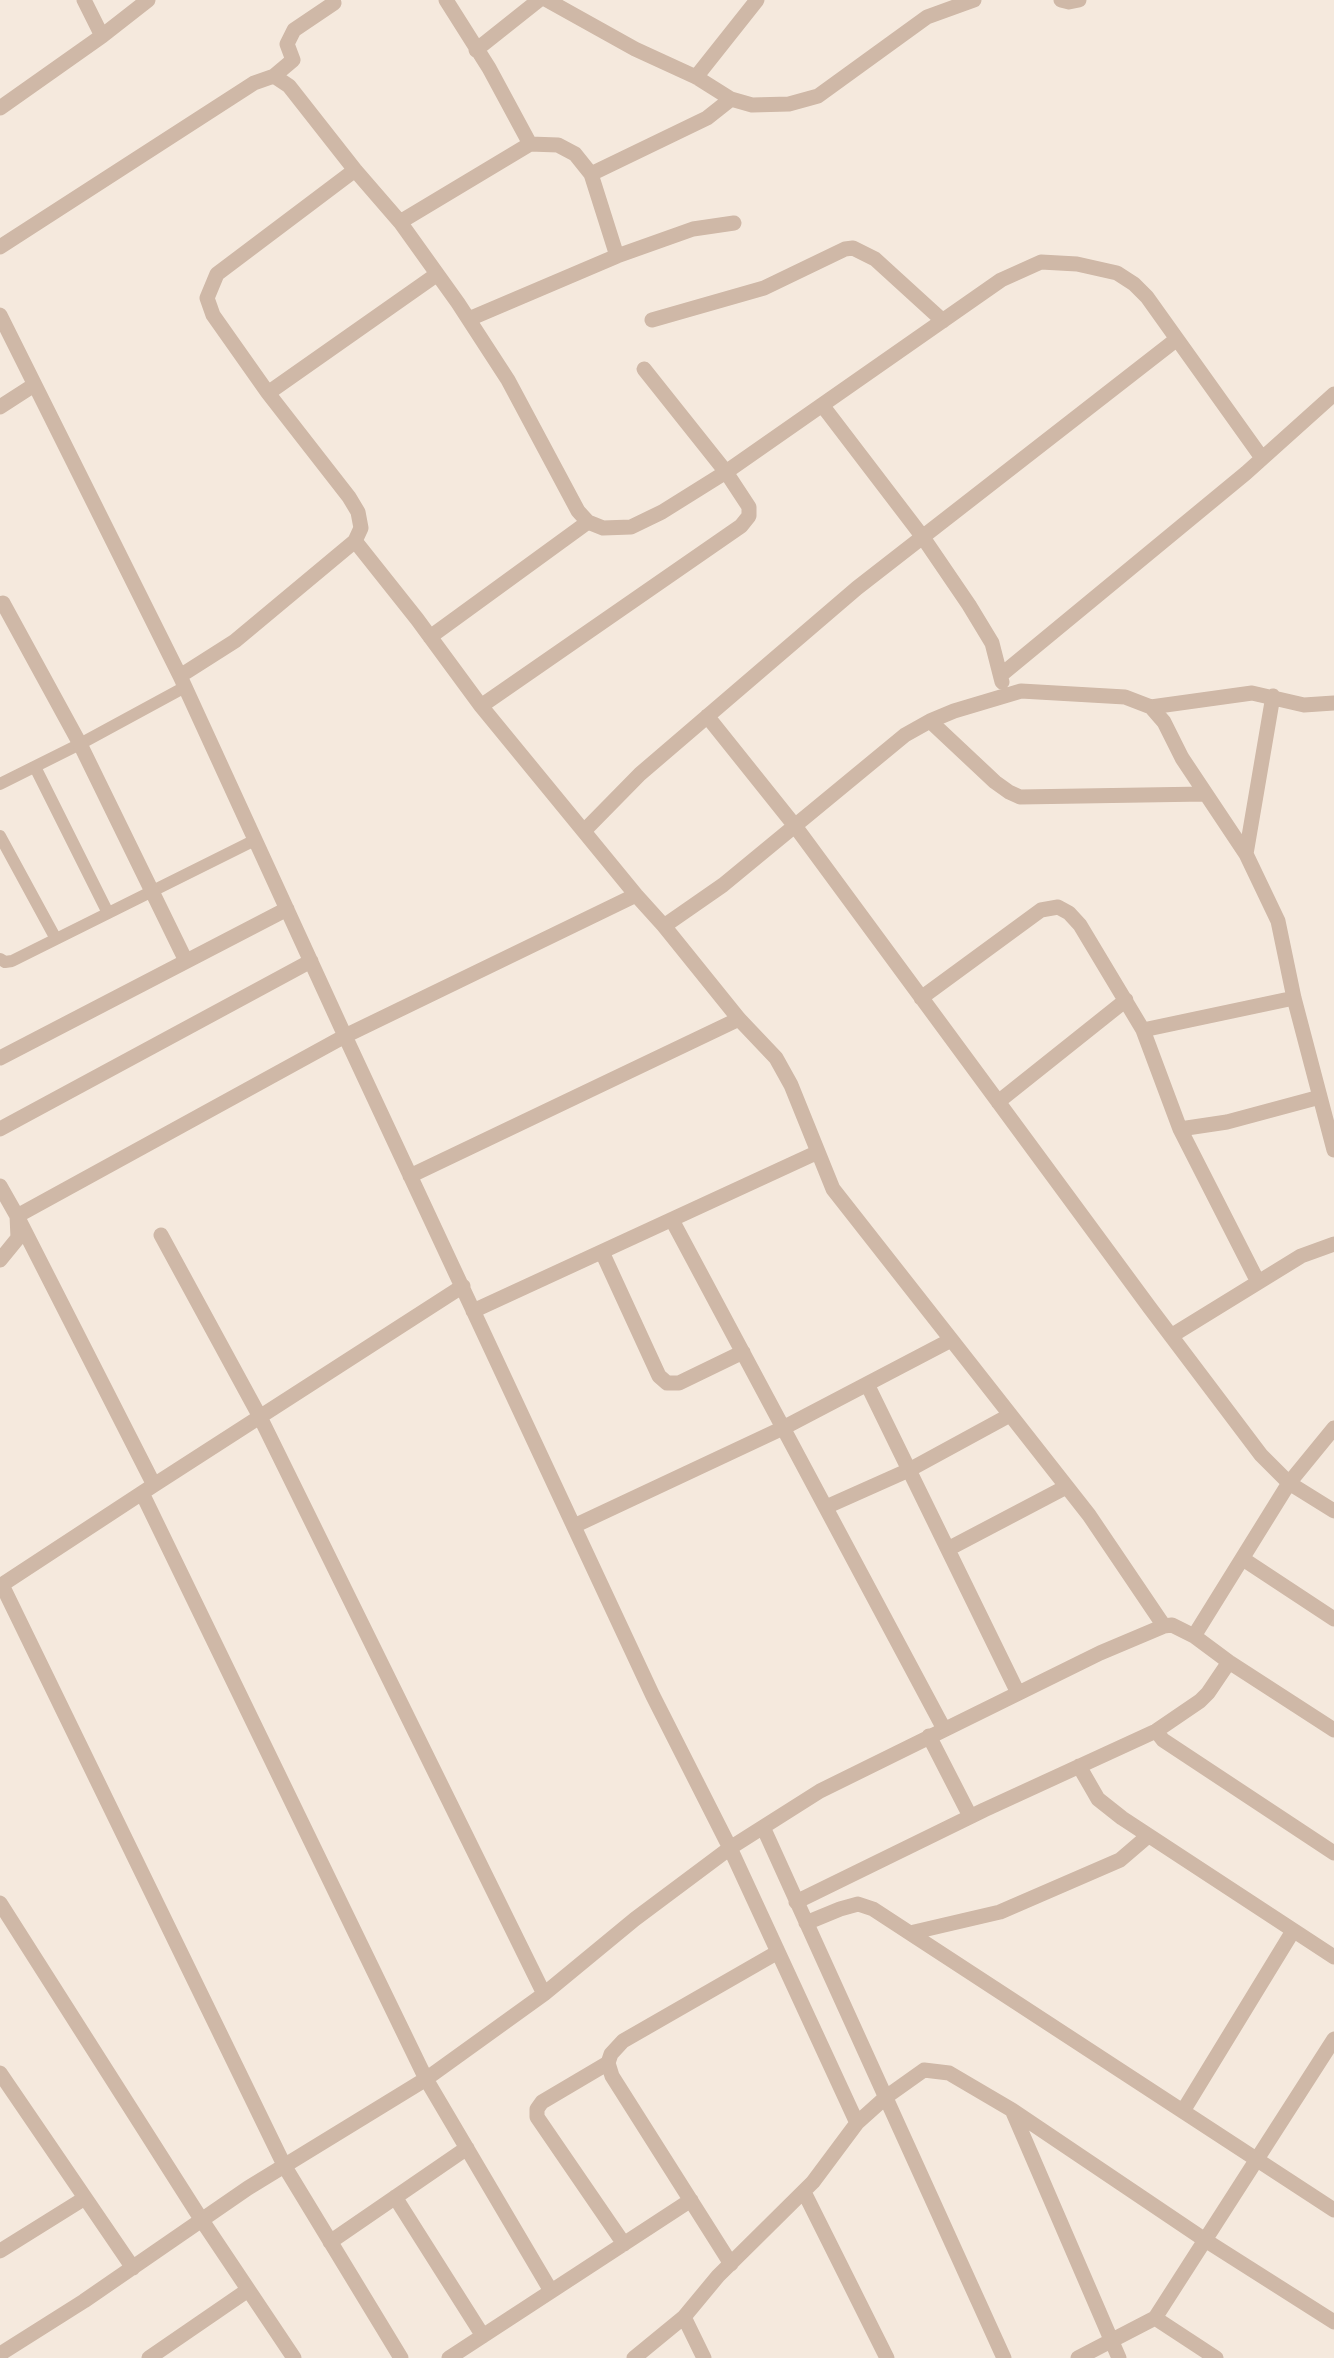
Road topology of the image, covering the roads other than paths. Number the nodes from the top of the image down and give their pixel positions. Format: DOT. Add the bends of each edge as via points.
graph roads {
  1 [pos="84,0"];
  2 [pos="148,0"];
  3 [pos="446,0"];
  4 [pos="539,0"];
  5 [pos="547,0"];
  6 [pos="757,0"];
  7 [pos="974,0"];
  8 [pos="1061,0"];
  9 [pos="1079,0"];
  10 [pos="334,3"];
  11 [pos="102,36"];
  12 [pos="476,50"];
  13 [pos="274,76"];
  14 [pos="696,77"];
  15 [pos="731,99"];
  16 [pos="0,108"];
  17 [pos="530,144"];
  18 [pos="355,170"];
  19 [pos="591,174"];
  20 [pos="400,222"];
  21 [pos="734,223"];
  22 [pos="0,247"];
  23 [pos="617,256"];
  24 [pos="436,275"];
  25 [pos="0,315"];
  26 [pos="469,319"];
  27 [pos="652,320"];
  28 [pos="943,321"];
  29 [pos="1177,339"];
  30 [pos="644,369"];
  31 [pos="34,385"];
  32 [pos="268,393"];
  33 [pos="1334,394"];
  34 [pos="822,405"];
  35 [pos="0,407"];
  36 [pos="1262,458"];
  37 [pos="726,472"];
  38 [pos="588,522"];
  39 [pos="922,536"];
  40 [pos="355,541"];
  41 [pos="0,606"];
  42 [pos="430,637"];
  43 [pos="1001,675"];
  44 [pos="183,681"];
  45 [pos="1004,696"];
  46 [pos="1273,696"];
  47 [pos="1334,703"];
  48 [pos="481,706"];
  49 [pos="1151,707"];
  50 [pos="707,716"];
  51 [pos="930,721"];
  52 [pos="80,744"];
  53 [pos="35,767"];
  54 [pos="0,784"];
  55 [pos="1205,794"];
  56 [pos="795,826"];
  57 [pos="584,831"];
  58 [pos="0,836"];
  59 [pos="255,840"];
  60 [pos="1246,854"];
  61 [pos="152,891"];
  62 [pos="636,895"];
  63 [pos="286,909"];
  64 [pos="108,913"];
  65 [pos="664,926"];
  66 [pos="56,939"];
  67 [pos="0,959"];
  68 [pos="186,961"];
  69 [pos="311,961"];
  70 [pos="921,998"];
  71 [pos="1294,998"];
  72 [pos="1126,1000"];
  73 [pos="739,1019"];
  74 [pos="1143,1030"];
  75 [pos="345,1036"];
  76 [pos="0,1058"];
  77 [pos="1320,1097"];
  78 [pos="998,1102"];
  79 [pos="0,1129"];
  80 [pos="1180,1129"];
  81 [pos="1334,1150"];
  82 [pos="818,1152"];
  83 [pos="410,1176"];
  84 [pos="0,1186"];
  85 [pos="17,1216"];
  86 [pos="672,1220"];
  87 [pos="161,1235"];
  88 [pos="1334,1244"];
  89 [pos="602,1252"];
  90 [pos="0,1260"];
  91 [pos="1258,1282"];
  92 [pos="464,1286"];
  93 [pos="473,1311"];
  94 [pos="1171,1336"];
  95 [pos="951,1340"];
  96 [pos="743,1353"];
  97 [pos="867,1384"];
  98 [pos="1010,1415"];
  99 [pos="260,1417"];
  100 [pos="783,1428"];
  101 [pos="1334,1428"];
  102 [pos="909,1470"];
  103 [pos="1289,1483"];
  104 [pos="1066,1487"];
  105 [pos="148,1489"];
  106 [pos="826,1507"];
  107 [pos="1334,1511"];
  108 [pos="574,1526"];
  109 [pos="948,1550"];
  110 [pos="1243,1560"];
  111 [pos="1,1586"];
  112 [pos="1334,1619"];
  113 [pos="1164,1626"];
  114 [pos="1194,1636"];
  115 [pos="1229,1662"];
  116 [pos="1017,1693"];
  117 [pos="945,1729"];
  118 [pos="1334,1730"];
  119 [pos="1156,1731"];
  120 [pos="929,1736"];
  121 [pos="1080,1766"];
  122 [pos="970,1816"];
  123 [pos="763,1827"];
  124 [pos="1148,1836"];
  125 [pos="730,1848"];
  126 [pos="1334,1853"];
  127 [pos="796,1902"];
  128 [pos="0,1903"];
  129 [pos="806,1923"];
  130 [pos="1293,1930"];
  131 [pos="910,1933"];
  132 [pos="778,1952"];
  133 [pos="1334,1957"];
  134 [pos="544,1994"];
  135 [pos="1334,2039"];
  136 [pos="608,2063"];
  137 [pos="0,2073"];
  138 [pos="426,2079"];
  139 [pos="886,2097"];
  140 [pos="1012,2110"];
  141 [pos="1183,2111"];
  142 [pos="857,2123"];
  143 [pos="467,2148"];
  144 [pos="1256,2159"];
  145 [pos="285,2167"];
  146 [pos="804,2192"];
  147 [pos="395,2197"];
  148 [pos="86,2198"];
  149 [pos="691,2200"];
  150 [pos="1334,2210"];
  151 [pos="201,2219"];
  152 [pos="1205,2240"];
  153 [pos="330,2242"];
  154 [pos="624,2244"];
  155 [pos="0,2251"];
  156 [pos="731,2264"];
  157 [pos="133,2268"];
  158 [pos="248,2290"];
  159 [pos="552,2291"];
  160 [pos="684,2317"];
  161 [pos="1155,2318"];
  162 [pos="1334,2322"];
  163 [pos="483,2336"];
  164 [pos="1111,2341"];
  165 [pos="0,2354"];
  166 [pos="148,2358"];
  167 [pos="294,2358"];
  168 [pos="401,2358"];
  169 [pos="449,2358"];
  170 [pos="634,2358"];
  171 [pos="704,2358"];
  172 [pos="887,2358"];
  173 [pos="1004,2358"];
  174 [pos="1078,2358"];
  175 [pos="1119,2358"];
  176 [pos="1216,2358"];
  1 -- 11 [label="street"];
  2 -- 11 [label="street"];
  3 -- 12 [label="street"];
  4 -- 12 [label="street"];
  5 -- 14 [label="street" via="635,49"];
  6 -- 14 [label="street"];
  7 -- 15 [label="street" via="927,17 818,96 789,104 752,105"];
  8 -- 9 [label="street"];
  10 -- 13 [label="street" via="294,30 287,44 293,60"];
  11 -- 16 [label="street"];
  12 -- 17 [label="street"];
  13 -- 18 [label="street" via="289,86"];
  13 -- 22 [label="street" via="254,82"];
  14 -- 15 [label="street"];
  15 -- 19 [label="street" via="707,118"];
  17 -- 19 [label="street" via="558,145 575,154"];
  17 -- 20 [label="street"];
  18 -- 20 [label="street"];
  18 -- 32 [label="street" via="217,274 207,298 213,315"];
  19 -- 23 [label="street"];
  20 -- 24 [label="street"];
  21 -- 23 [label="street" via="693,229"];
  23 -- 26 [label="street"];
  24 -- 26 [label="street"];
  24 -- 32 [label="street"];
  25 -- 31 [label="street"];
  26 -- 38 [label="street" via="508,380 578,511"];
  27 -- 28 [label="street" via="764,288 853,248 875,259"];
  28 -- 29 [label="street" via="1000,280 1052,261 1117,273 1147,297"];
  28 -- 34 [label="street"];
  29 -- 36 [label="street"];
  29 -- 39 [label="street"];
  30 -- 37 [label="street"];
  31 -- 35 [label="street"];
  31 -- 44 [label="street"];
  32 -- 40 [label="street" via="350,496 361,528"];
  33 -- 36 [label="street"];
  34 -- 37 [label="street"];
  34 -- 39 [label="street"];
  36 -- 43 [label="street"];
  37 -- 38 [label="street" via="662,512 631,526 603,528"];
  37 -- 48 [label="street" via="749,507 749,516 741,526"];
  38 -- 42 [label="street"];
  39 -- 43 [label="street" via="992,643"];
  39 -- 50 [label="street"];
  40 -- 42 [label="street"];
  40 -- 44 [label="street"];
  41 -- 52 [label="street" via="3,603"];
  42 -- 48 [label="street"];
  43 -- 45 [label="street"];
  44 -- 52 [label="lane"];
  44 -- 59 [label="street"];
  45 -- 49 [label="street" via="1021,692 1125,697"];
  45 -- 51 [label="street"];
  46 -- 47 [label="street" via="1304,705"];
  46 -- 49 [label="street" via="1252,693"];
  46 -- 60 [label="street"];
  48 -- 57 [label="street"];
  49 -- 55 [label="street" via="1164,722"];
  50 -- 56 [label="street"];
  50 -- 57 [label="street" via="640,774"];
  51 -- 55 [label="street" via="995,782 1020,797"];
  51 -- 56 [label="street" via="905,735"];
  52 -- 53 [label="lane"];
  52 -- 61 [label="street"];
  53 -- 54 [label="lane"];
  53 -- 64 [label="lane"];
  55 -- 60 [label="street"];
  56 -- 65 [label="street" via="723,885"];
  56 -- 70 [label="street"];
  57 -- 62 [label="street"];
  58 -- 66 [label="lane"];
  59 -- 61 [label="lane"];
  59 -- 63 [label="street"];
  60 -- 71 [label="street" via="1278,921"];
  61 -- 64 [label="lane"];
  61 -- 68 [label="street"];
  62 -- 65 [label="street"];
  62 -- 75 [label="street"];
  63 -- 68 [label="street"];
  63 -- 69 [label="street"];
  64 -- 66 [label="lane"];
  65 -- 73 [label="street"];
  66 -- 67 [label="lane" via="12,961"];
  68 -- 76 [label="street"];
  69 -- 75 [label="street"];
  69 -- 79 [label="street"];
  70 -- 72 [label="street" via="1041,910 1058,907 1080,925"];
  70 -- 78 [label="street"];
  71 -- 74 [label="street"];
  71 -- 77 [label="street"];
  72 -- 74 [label="street"];
  72 -- 78 [label="street"];
  73 -- 82 [label="street" via="776,1058"];
  73 -- 83 [label="street"];
  74 -- 80 [label="street"];
  75 -- 83 [label="street"];
  75 -- 85 [label="street"];
  77 -- 80 [label="street" via="1227,1122"];
  77 -- 81 [label="street"];
  78 -- 94 [label="street"];
  80 -- 91 [label="street"];
  82 -- 86 [label="street"];
  82 -- 95 [label="street" via="833,1189"];
  83 -- 92 [label="street"];
  84 -- 85 [label="street"];
  85 -- 90 [label="street" via="18,1238"];
  85 -- 105 [label="street"];
  86 -- 89 [label="street"];
  86 -- 96 [label="street"];
  87 -- 99 [label="street"];
  88 -- 91 [label="street" via="1301,1256"];
  89 -- 93 [label="street"];
  89 -- 96 [label="street" via="659,1376 667,1383 679,1383"];
  91 -- 94 [label="street"];
  92 -- 93 [label="street"];
  92 -- 99 [label="street"];
  93 -- 108 [label="street"];
  94 -- 103 [label="street" via="1261,1455"];
  95 -- 97 [label="street"];
  95 -- 98 [label="street"];
  96 -- 100 [label="street"];
  97 -- 100 [label="street"];
  97 -- 102 [label="street"];
  98 -- 102 [label="street"];
  98 -- 104 [label="street"];
  99 -- 105 [label="street"];
  99 -- 134 [label="street"];
  100 -- 106 [label="street"];
  100 -- 108 [label="street"];
  101 -- 103 [label="street"];
  102 -- 106 [label="street"];
  102 -- 109 [label="street"];
  103 -- 107 [label="street"];
  103 -- 110 [label="street"];
  104 -- 109 [label="street"];
  104 -- 113 [label="street"];
  105 -- 111 [label="street"];
  105 -- 138 [label="street"];
  106 -- 117 [label="street"];
  108 -- 125 [label="street" via="653,1696"];
  109 -- 116 [label="street"];
  110 -- 112 [label="street"];
  110 -- 114 [label="street"];
  111 -- 145 [label="street"];
  113 -- 114 [label="street"];
  113 -- 116 [label="street"];
  114 -- 115 [label="street"];
  115 -- 118 [label="street"];
  115 -- 119 [label="street" via="1200,1701"];
  116 -- 117 [label="street"];
  117 -- 120 [label="street"];
  119 -- 121 [label="street"];
  119 -- 126 [label="street" via="1163,1740"];
  120 -- 122 [label="street"];
  120 -- 123 [label="street" via="820,1791"];
  121 -- 122 [label="street"];
  121 -- 124 [label="street" via="1098,1799"];
  122 -- 127 [label="street"];
  123 -- 125 [label="street"];
  123 -- 127 [label="street"];
  124 -- 130 [label="street"];
  124 -- 131 [label="street" via="1120,1860 1000,1912"];
  125 -- 132 [label="street"];
  125 -- 134 [label="street"];
  127 -- 129 [label="street"];
  128 -- 151 [label="street"];
  129 -- 131 [label="street" via="858,1904"];
  129 -- 139 [label="street"];
  130 -- 133 [label="street"];
  130 -- 141 [label="street"];
  131 -- 141 [label="street"];
  132 -- 136 [label="street" via="623,2041 610,2054"];
  132 -- 142 [label="street"];
  134 -- 138 [label="street"];
  135 -- 144 [label="street"];
  136 -- 149 [label="street" via="612,2076"];
  136 -- 154 [label="street" via="542,2102 537,2117"];
  137 -- 148 [label="street"];
  138 -- 143 [label="street"];
  138 -- 145 [label="street"];
  139 -- 140 [label="street" via="924,2070 949,2073"];
  139 -- 142 [label="street"];
  139 -- 173 [label="street"];
  140 -- 152 [label="street"];
  140 -- 164 [label="street"];
  141 -- 144 [label="street"];
  142 -- 146 [label="street"];
  143 -- 147 [label="street"];
  143 -- 159 [label="street"];
  144 -- 150 [label="street"];
  144 -- 152 [label="street"];
  145 -- 151 [label="street"];
  145 -- 153 [label="street"];
  146 -- 156 [label="street"];
  146 -- 172 [label="street"];
  147 -- 153 [label="street"];
  147 -- 163 [label="street"];
  148 -- 155 [label="street"];
  148 -- 157 [label="street"];
  149 -- 154 [label="street"];
  149 -- 156 [label="street"];
  151 -- 157 [label="street"];
  151 -- 158 [label="street"];
  152 -- 161 [label="street"];
  152 -- 162 [label="street"];
  153 -- 168 [label="street"];
  154 -- 159 [label="street"];
  156 -- 160 [label="street"];
  157 -- 165 [label="street"];
  158 -- 166 [label="street"];
  158 -- 167 [label="street"];
  159 -- 163 [label="street"];
  160 -- 170 [label="street"];
  160 -- 171 [label="street"];
  161 -- 164 [label="street"];
  161 -- 176 [label="street"];
  163 -- 169 [label="street"];
  164 -- 174 [label="street"];
  164 -- 175 [label="street"];
}
